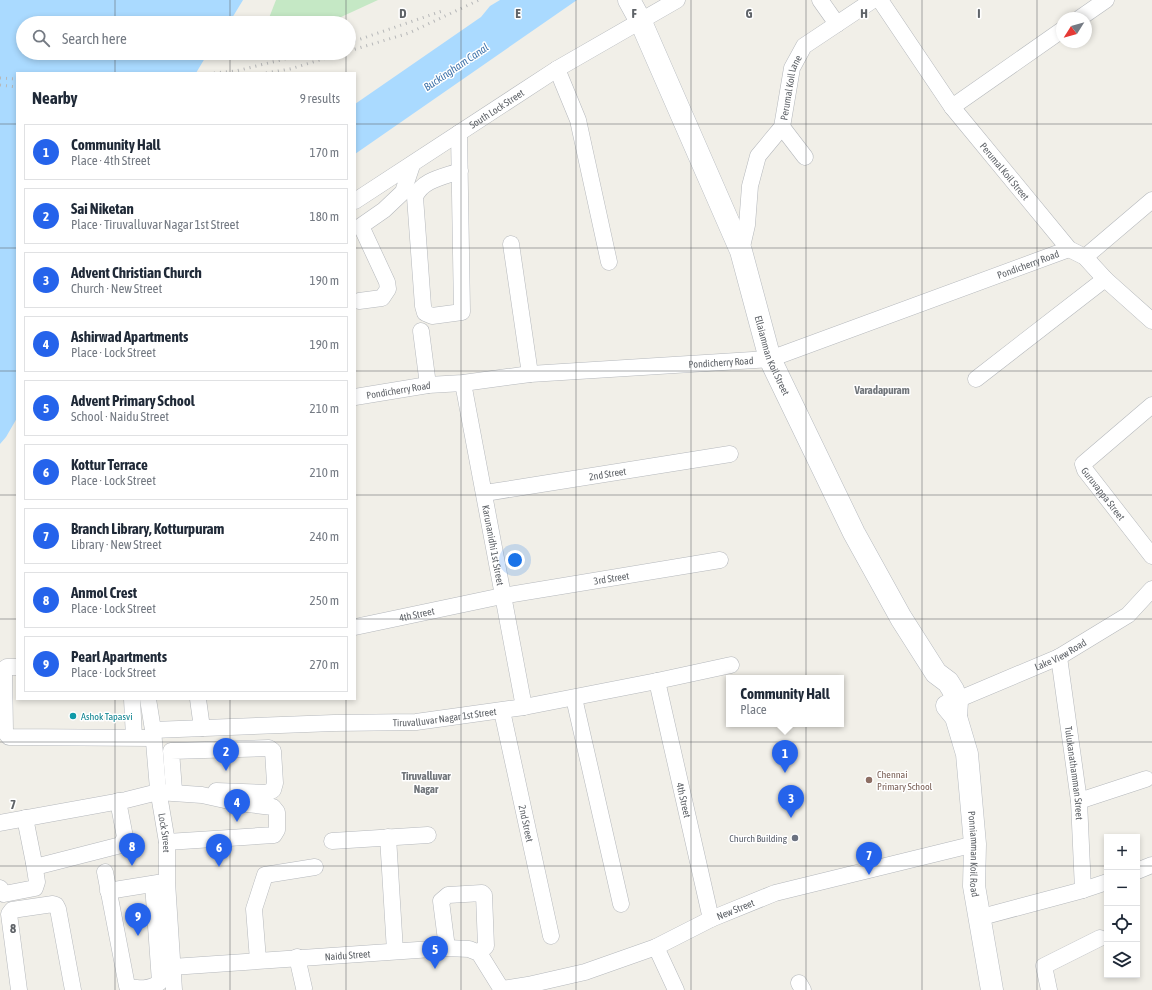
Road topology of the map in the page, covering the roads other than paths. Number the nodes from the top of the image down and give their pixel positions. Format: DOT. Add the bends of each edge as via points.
graph roads {
  1 [pos="629,0"];
  2 [pos="677,0"];
  3 [pos="820,0"];
  4 [pos="873,0"];
  5 [pos="880,0"];
  6 [pos="1106,0"];
  7 [pos="1089,12"];
  8 [pos="641,22"];
  9 [pos="837,24"];
  10 [pos="1056,34"];
  11 [pos="557,70"];
  12 [pos="952,107"];
  13 [pos="782,127"];
  14 [pos="459,133"];
  15 [pos="805,158"];
  16 [pos="412,165"];
  17 [pos="460,171"];
  18 [pos="356,200"];
  19 [pos="1152,200"];
  20 [pos="358,228"];
  21 [pos="511,244"];
  22 [pos="1069,249"];
  23 [pos="740,251"];
  24 [pos="1084,257"];
  25 [pos="609,262"];
  26 [pos="1105,279"];
  27 [pos="359,301"];
  28 [pos="1152,321"];
  29 [pos="421,331"];
  30 [pos="770,359"];
  31 [pos="530,374"];
  32 [pos="976,379"];
  33 [pos="427,381"];
  34 [pos="463,383"];
  35 [pos="356,397"];
  36 [pos="1152,405"];
  37 [pos="730,454"];
  38 [pos="485,493"];
  39 [pos="1152,556"];
  40 [pos="720,560"];
  41 [pos="1152,589"];
  42 [pos="502,596"];
  43 [pos="356,627"];
  44 [pos="1059,657"];
  45 [pos="731,665"];
  46 [pos="16,667"];
  47 [pos="657,681"];
  48 [pos="574,698"];
  49 [pos="132,700"];
  50 [pos="148,700"];
  51 [pos="198,700"];
  52 [pos="524,707"];
  53 [pos="956,709"];
  54 [pos="502,711"];
  55 [pos="202,728"];
  56 [pos="134,737"];
  57 [pos="153,737"];
  58 [pos="171,751"];
  59 [pos="1146,779"];
  60 [pos="163,790"];
  61 [pos="118,801"];
  62 [pos="1079,801"];
  63 [pos="25,818"];
  64 [pos="0,823"];
  65 [pos="428,835"];
  66 [pos="388,837"];
  67 [pos="332,841"];
  68 [pos="167,842"];
  69 [pos="975,844"];
  70 [pos="34,863"];
  71 [pos="1152,865"];
  72 [pos="315,866"];
  73 [pos="1140,870"];
  74 [pos="105,872"];
  75 [pos="160,883"];
  76 [pos="1104,883"];
  77 [pos="0,888"];
  78 [pos="1083,890"];
  79 [pos="108,891"];
  80 [pos="621,904"];
  81 [pos="978,918"];
  82 [pos="711,919"];
  83 [pos="0,924"];
  84 [pos="551,936"];
  85 [pos="1100,938"];
  86 [pos="656,947"];
  87 [pos="447,948"];
  88 [pos="395,951"];
  89 [pos="479,953"];
  90 [pos="297,957"];
  91 [pos="258,960"];
  92 [pos="172,967"];
  93 [pos="304,988"];
  94 [pos="9,990"];
  95 [pos="19,990"];
  96 [pos="73,990"];
  97 [pos="174,990"];
  98 [pos="502,990"];
  99 [pos="676,990"];
  100 [pos="992,990"];
  101 [pos="1049,990"];
  1 -- 8 [label="street, Ellaiamman Koil Street"];
  2 -- 8 [label="street, South Lock Street"];
  3 -- 9 [label="street"];
  4 -- 9 [label="street, Perumal Koil Lane"];
  5 -- 12 [label="street, Perumal Koil Street"];
  6 -- 7 [label="street"];
  8 -- 11 [label="street, South Lock Street"];
  8 -- 23 [label="street, Ellaiamman Koil Street"];
  9 -- 13 [label="street, Perumal Koil Lane" via="804,46 795,62"];
  10 -- 12 [label="street"];
  11 -- 14 [label="street, South Lock Street"];
  11 -- 25 [label="street" via="578,120"];
  12 -- 22 [label="street, Perumal Koil Street"];
  13 -- 15 [label="street"];
  13 -- 23 [label="street, Perumal Koil Lane" via="758,156 750,186 747,225"];
  14 -- 16 [label="street, South Lock Street"];
  14 -- 17 [label="street"];
  16 -- 18 [label="street, South Lock Street"];
  16 -- 20 [label="street" via="403,192 384,210"];
  17 -- 17 [label="street" via="424,184 414,197 423,306 425,313 432,316 462,312"];
  19 -- 24 [label="street"];
  20 -- 27 [label="street" via="388,282 388,289 382,298"];
  21 -- 31 [label="street"];
  22 -- 24 [label="street, Perumal Koil Street"];
  22 -- 30 [label="street, Pondicherry Road"];
  23 -- 30 [label="street, Ellaiamman Koil Street"];
  24 -- 26 [label="street, Perumal Koil Street"];
  26 -- 28 [label="street, Perumal Koil Street"];
  26 -- 32 [label="street"];
  29 -- 33 [label="street"];
  30 -- 31 [label="street, Pondicherry Road"];
  30 -- 53 [label="street, Ellaiamman Koil Street" via="854,533 901,618 936,673 938,691"];
  31 -- 34 [label="street, Pondicherry Road"];
  33 -- 34 [label="street, Pondicherry Road"];
  33 -- 35 [label="street, Pondicherry Road" via="408,388"];
  34 -- 38 [label="street, Karunanidhi 1st Street"];
  36 -- 39 [label="street, Guruvappa Street" via="1084,462 1083,467"];
  37 -- 38 [label="street, 2nd Street"];
  38 -- 42 [label="street, Karunanidhi 1st Street"];
  40 -- 42 [label="street, 3rd Street"];
  41 -- 44 [label="street, Lake View Road" via="1128,615"];
  42 -- 43 [label="street, 4th Street"];
  42 -- 52 [label="street, Karunanidhi 1st Street"];
  44 -- 53 [label="street, Lake View Road"];
  44 -- 62 [label="street, Tulukanathamman Street"];
  45 -- 47 [label="street, Tiruvalluvar Nagar 1st Street"];
  46 -- 56 [label="street, Tiruvalluvar Nagar 1st Street" via="4,669 5,732 8,736"];
  47 -- 48 [label="street, Tiruvalluvar Nagar 1st Street"];
  47 -- 82 [label="street, 4th Street"];
  48 -- 52 [label="street, Tiruvalluvar Nagar 1st Street"];
  48 -- 80 [label="street"];
  49 -- 56 [label="street"];
  50 -- 57 [label="street, Lock Street"];
  51 -- 55 [label="street"];
  52 -- 54 [label="street, Tiruvalluvar Nagar 1st Street"];
  53 -- 69 [label="street, Ponniamman Koil Road" via="967,754"];
  54 -- 55 [label="street, Tiruvalluvar Nagar 1st Street" via="416,722"];
  54 -- 84 [label="street, 2nd Street"];
  55 -- 57 [label="street, Tiruvalluvar Nagar 1st Street"];
  56 -- 57 [label="street, Tiruvalluvar Nagar 1st Street"];
  57 -- 58 [label="street"];
  57 -- 60 [label="street, Lock Street"];
  58 -- 60 [label="street"];
  58 -- 60 [label="street" via="269,748 273,751 275,783 273,790 267,793"];
  59 -- 62 [label="street"];
  60 -- 61 [label="street"];
  60 -- 68 [label="street, Lock Street"];
  60 -- 68 [label="street" via="202,795 238,804 273,807 277,812 277,830 274,835"];
  61 -- 63 [label="street"];
  61 -- 70 [label="street" via="125,837 121,845 39,866"];
  62 -- 78 [label="street, Tulukanathamman Street"];
  63 -- 64 [label="street"];
  63 -- 70 [label="street"];
  65 -- 66 [label="street"];
  66 -- 67 [label="street"];
  66 -- 88 [label="street"];
  68 -- 75 [label="street, Lock Street"];
  69 -- 81 [label="street, Ponniamman Koil Road" via="974,886"];
  69 -- 82 [label="street, New Street" via="775,893"];
  70 -- 77 [label="street" via="37,882 35,888 4,894"];
  71 -- 73 [label="street"];
  72 -- 91 [label="street" via="265,875 254,909"];
  74 -- 79 [label="street"];
  75 -- 79 [label="street"];
  75 -- 79 [label="street" via="160,982 154,986 133,989 127,986"];
  75 -- 92 [label="street, Lock Street"];
  76 -- 78 [label="street"];
  78 -- 81 [label="street"];
  81 -- 100 [label="street, Ponniamman Koil Road"];
  82 -- 86 [label="street, New Street"];
  83 -- 94 [label="street"];
  85 -- 101 [label="street" via="1044,966"];
  86 -- 98 [label="street, New Street" via="585,972"];
  86 -- 99 [label="street"];
  87 -- 88 [label="street, Naidu Street"];
  87 -- 89 [label="street, Naidu Street" via="469,949"];
  87 -- 89 [label="street" via="441,901 448,895 482,893 486,946"];
  88 -- 90 [label="street, Naidu Street"];
  89 -- 98 [label="street"];
  90 -- 91 [label="street, Naidu Street"];
  90 -- 93 [label="street"];
  91 -- 92 [label="street, Naidu Street"];
  92 -- 97 [label="street, Lock Street"];
  95 -- 96 [label="street" via="9,914 12,910 53,904 58,910"];
}
